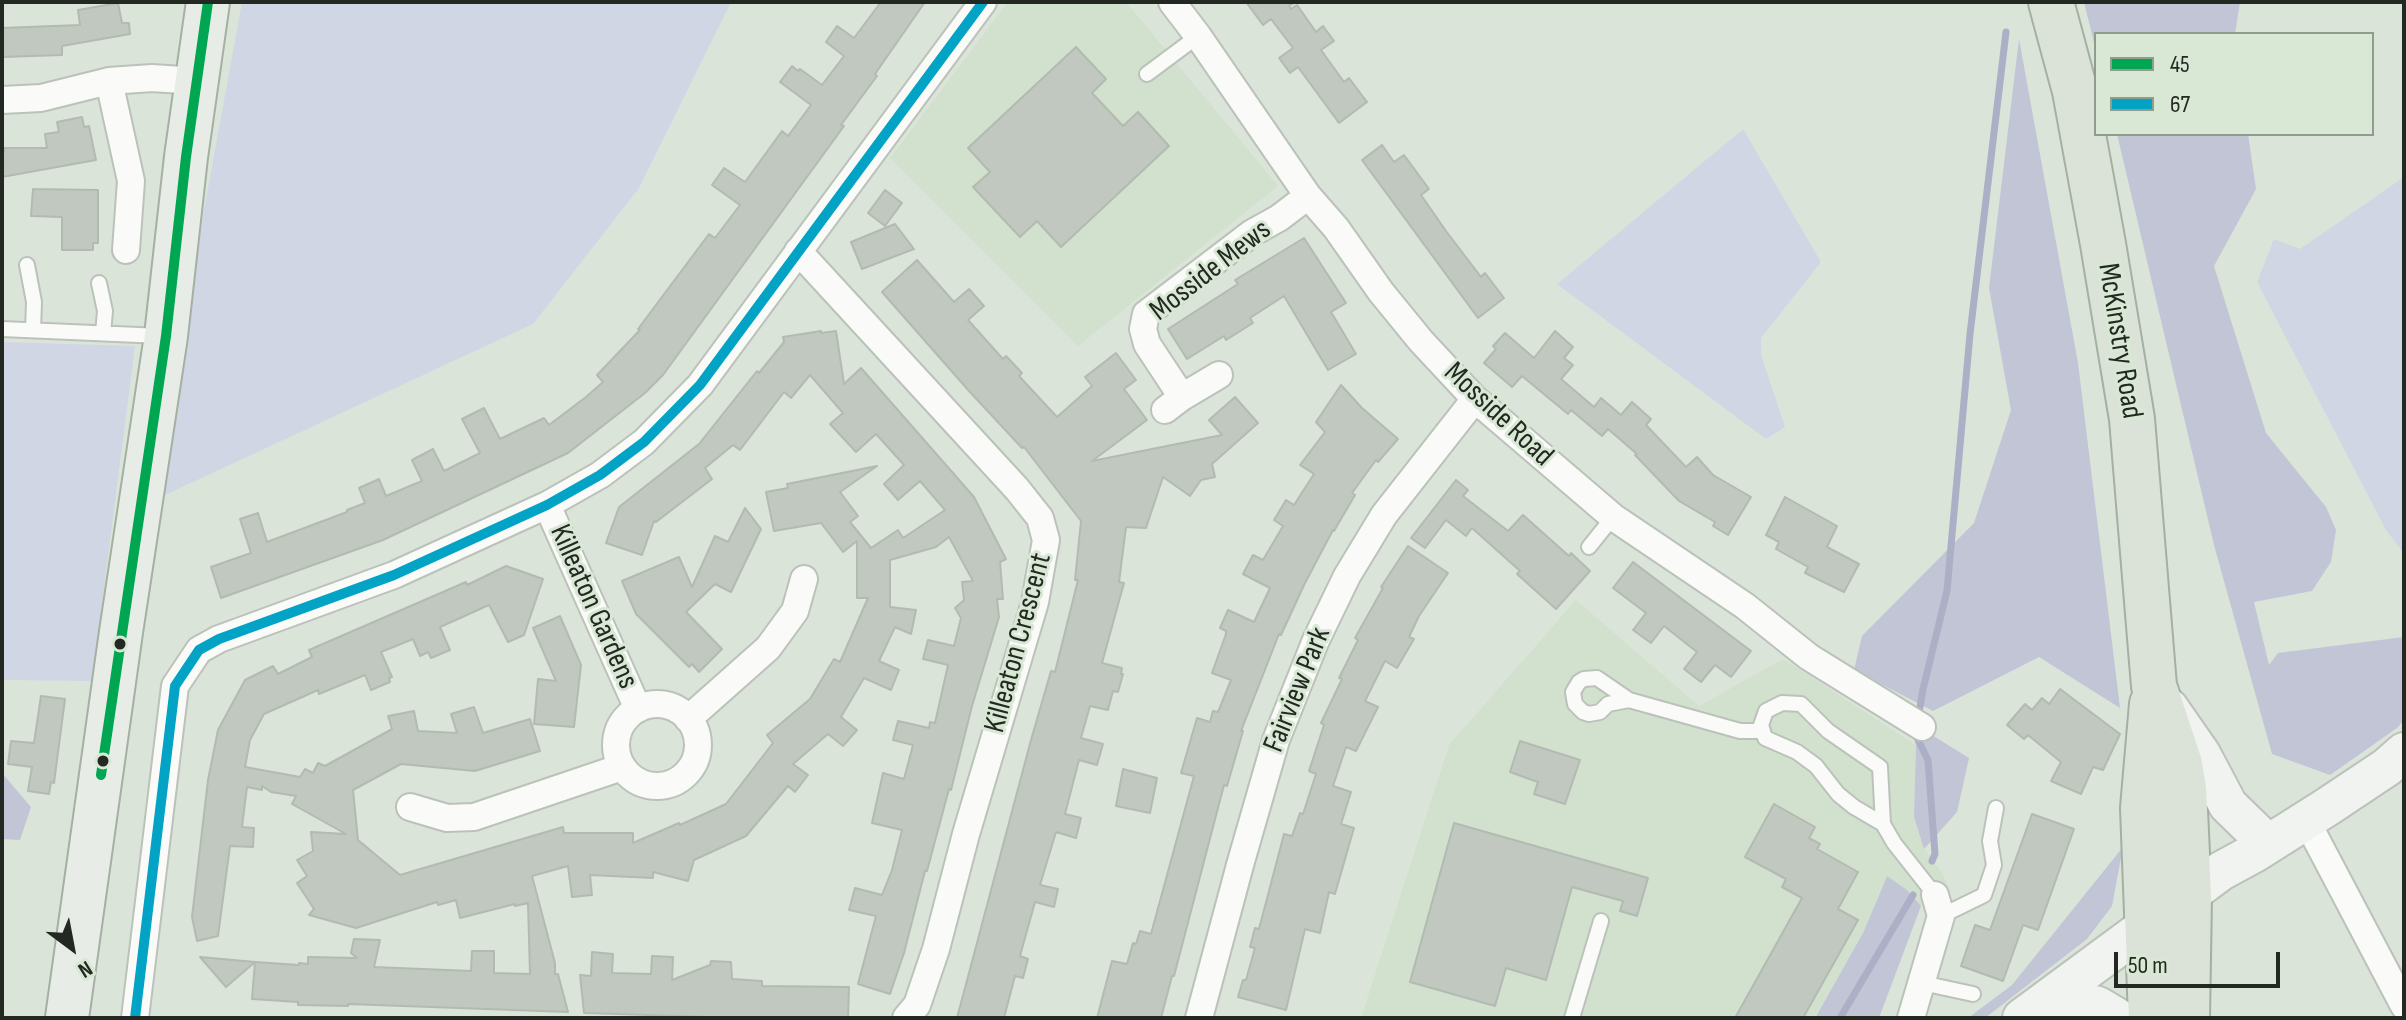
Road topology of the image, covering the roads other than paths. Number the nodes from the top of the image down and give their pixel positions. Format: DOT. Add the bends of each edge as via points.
graph roads {
  1 [pos="208,2"];
  2 [pos="983,2"];
  3 [pos="1172,2"];
  4 [pos="2051,2"];
  5 [pos="1198,36"];
  6 [pos="1147,74"];
  7 [pos="109,81"];
  8 [pos="197,81"];
  9 [pos="2,100"];
  10 [pos="1308,196"];
  11 [pos="126,250"];
  12 [pos="798,251"];
  13 [pos="27,265"];
  14 [pos="99,283"];
  15 [pos="2,329"];
  16 [pos="33,330"];
  17 [pos="103,333"];
  18 [pos="166,336"];
  19 [pos="1219,375"];
  20 [pos="1475,399"];
  21 [pos="547,505"];
  22 [pos="1613,517"];
  23 [pos="1589,547"];
  24 [pos="804,579"];
  25 [pos="1629,700"];
  26 [pos="2160,705"];
  27 [pos="638,709"];
  28 [pos="688,719"];
  29 [pos="1916,723"];
  30 [pos="1763,731"];
  31 [pos="2404,752"];
  32 [pos="622,767"];
  33 [pos="410,807"];
  34 [pos="1996,808"];
  35 [pos="2306,820"];
  36 [pos="1883,824"];
  37 [pos="2268,844"];
  38 [pos="1938,905"];
  39 [pos="2168,911"];
  40 [pos="1601,921"];
  41 [pos="1922,983"];
  42 [pos="1973,994"];
  43 [pos="2404,1006"];
  44 [pos="2036,1008"];
  45 [pos="67,1018"];
  46 [pos="135,1018"];
  47 [pos="906,1018"];
  48 [pos="1199,1018"];
  49 [pos="1572,1018"];
  50 [pos="1911,1018"];
  51 [pos="2118,1018"];
  52 [pos="2151,1018"];
  53 [pos="2166,1018"];
  54 [pos="2187,1018"];
  1 -- 8 [label="main road"];
  2 -- 12 [label="street"];
  3 -- 5 [label="street, Mosside Road"];
  4 -- 26 [label="highway, McKinstry Road" via="2078,107 2132,419"];
  5 -- 6 [label="lane"];
  5 -- 10 [label="street, Mosside Road"];
  7 -- 8 [label="street"];
  7 -- 9 [label="street" via="41,98"];
  7 -- 11 [label="street" via="131,181"];
  8 -- 18 [label="main road"];
  10 -- 19 [label="street, Mosside Mews" via="1146,314 1147,344 1174,404"];
  10 -- 20 [label="street, Mosside Road" via="1421,341"];
  12 -- 21 [label="street" via="700,385 644,442"];
  12 -- 47 [label="street, Killeaton Crescent" via="1017,489 1040,518 1046,540 1035,602 936,949 917,1005"];
  13 -- 16 [label="lane"];
  14 -- 17 [label="lane"];
  15 -- 16 [label="lane"];
  16 -- 17 [label="lane"];
  17 -- 18 [label="lane"];
  18 -- 45 [label="main road"];
  20 -- 22 [label="street, Mosside Road"];
  20 -- 48 [label="street, Fairview Park" via="1384,515 1316,640 1276,740"];
  21 -- 27 [label="street, Killeaton Gardens"];
  21 -- 46 [label="street" via="394,575 199,650 175,686"];
  22 -- 23 [label="lane"];
  22 -- 29 [label="street, Mosside Road" via="1745,606 1809,657"];
  24 -- 28 [label="street" via="795,611 768,648"];
  25 -- 30 [label="lane" via="1740,731"];
  26 -- 37 [label="street" via="2201,754 2228,805"];
  26 -- 39 [label="highway, McKinstry Road" via="2143,808"];
  27 -- 28 [label="street, Killeaton Gardens" via="670,706"];
  27 -- 32 [label="street, Killeaton Gardens" via="627,717 616,741"];
  28 -- 32 [label="street" via="698,744 681,779 655,786 631,777"];
  30 -- 36 [label="lane" via="1765,738 1816,766 1838,794"];
  30 -- 36 [label="lane" via="1766,711 1782,703 1801,704 1828,731 1880,767"];
  31 -- 35 [label="street"];
  32 -- 33 [label="street" via="474,817 447,818"];
  34 -- 38 [label="lane" via="1990,841 1994,865 1984,895"];
  35 -- 37 [label="street"];
  35 -- 43 [label="street"];
  36 -- 38 [label="lane"];
  37 -- 39 [label="street"];
  38 -- 41 [label="street"];
  39 -- 44 [label="street"];
  39 -- 52 [label="highway, McKinstry Road"];
  39 -- 53 [label="highway"];
  39 -- 54 [label="highway, McKinstry Road"];
  40 -- 49 [label="lane"];
  41 -- 42 [label="lane"];
  41 -- 50 [label="street"];
  44 -- 51 [label="street" via="2074,1000"];
}
